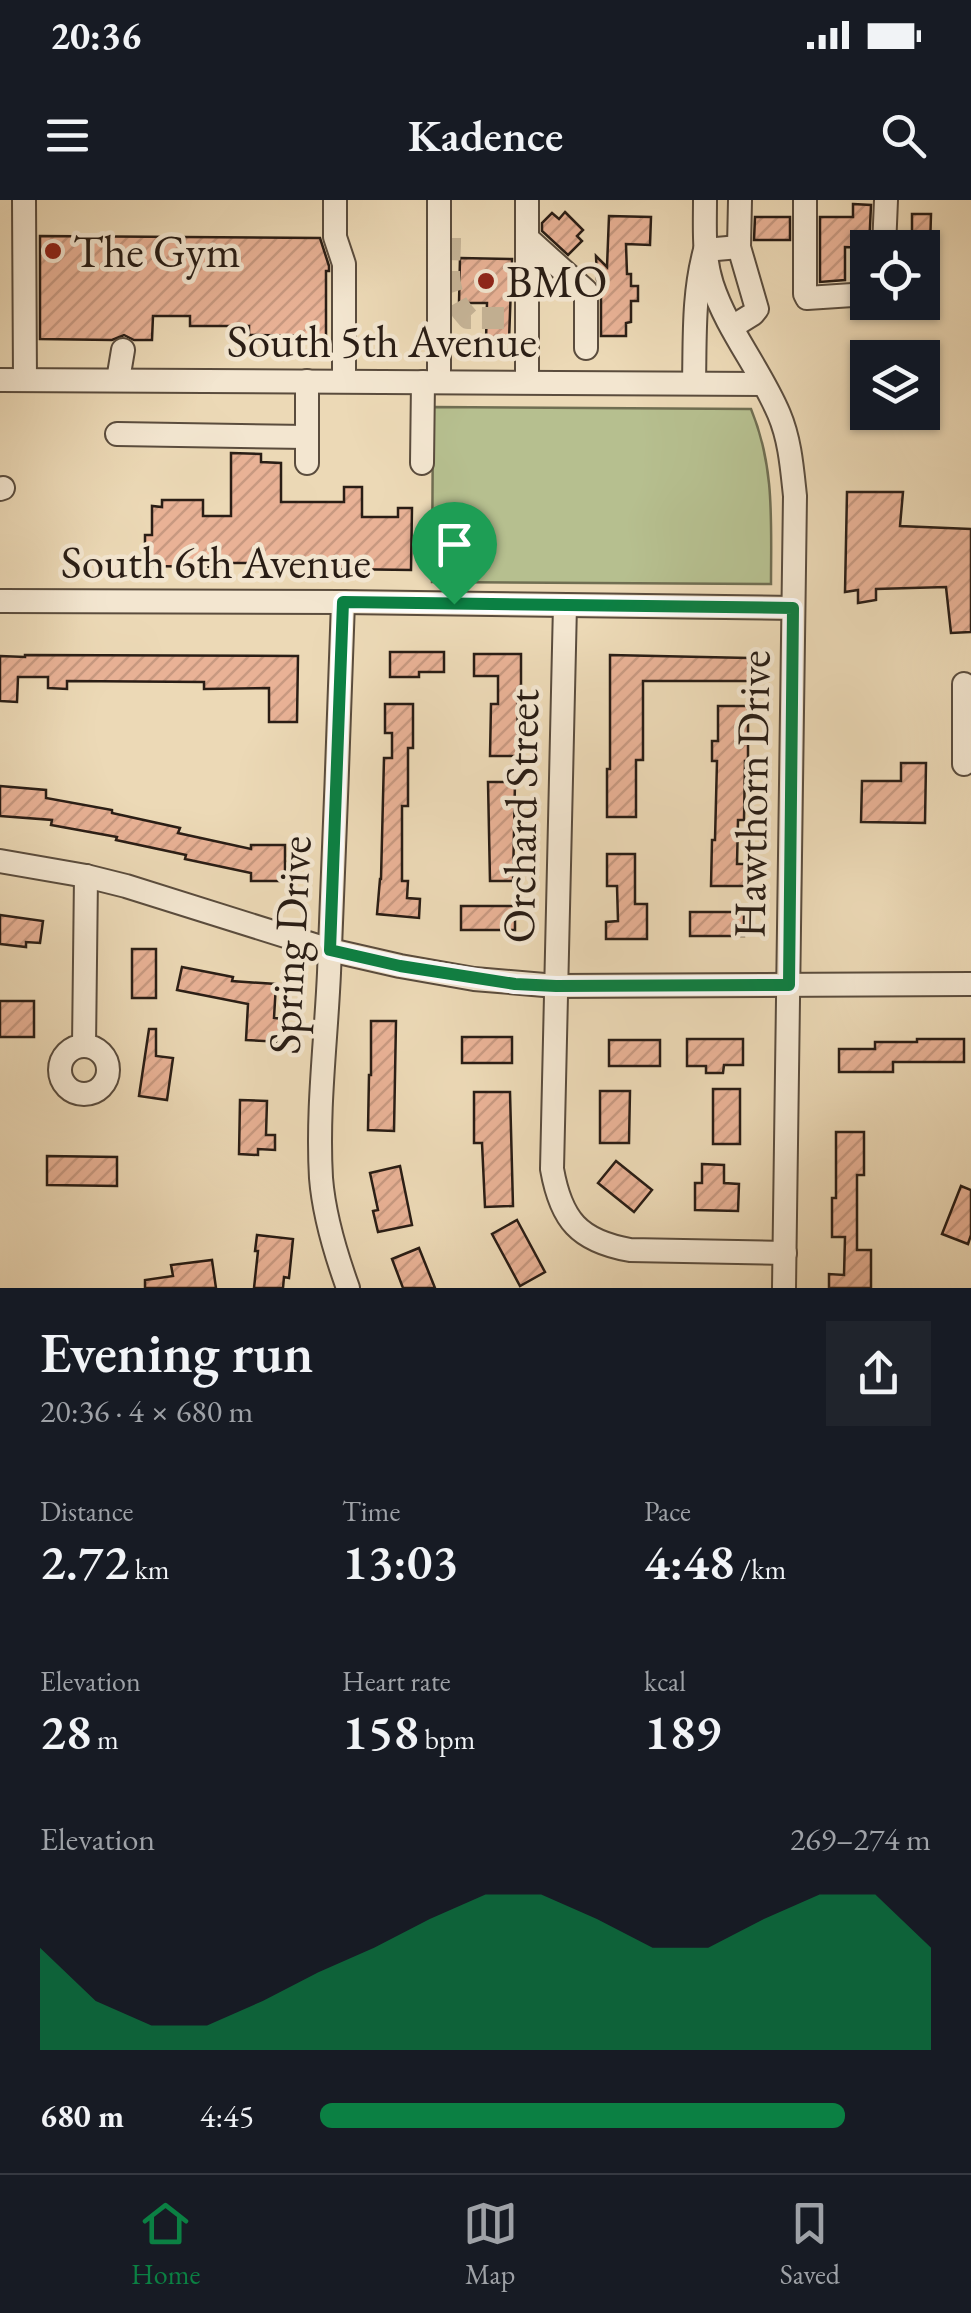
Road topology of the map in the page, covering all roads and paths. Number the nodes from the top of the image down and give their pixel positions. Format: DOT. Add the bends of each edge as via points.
graph roads {
  1 [pos="24,200"];
  2 [pos="335,200"];
  3 [pos="440,200"];
  4 [pos="527,200"];
  5 [pos="705,200"];
  6 [pos="740,200"];
  7 [pos="804,200"];
  8 [pos="886,200"];
  9 [pos="885,230"];
  10 [pos="527,238"];
  11 [pos="739,247"];
  12 [pos="705,250"];
  13 [pos="850,295"];
  14 [pos="732,327"];
  15 [pos="586,348"];
  16 [pos="123,350"];
  17 [pos="0,380"];
  18 [pos="24,380"];
  19 [pos="118,380"];
  20 [pos="307,381"];
  21 [pos="344,381"];
  22 [pos="431,382"];
  23 [pos="527,382"];
  24 [pos="694,383"];
  25 [pos="764,384"];
  26 [pos="117,434"];
  27 [pos="307,437"];
  28 [pos="307,462"];
  29 [pos="422,463"];
  30 [pos="0,602"];
  31 [pos="343,602"];
  32 [pos="564,606"];
  33 [pos="793,608"];
  34 [pos="964,684"];
  35 [pos="964,764"];
  36 [pos="0,861"];
  37 [pos="86,876"];
  38 [pos="330,950"];
  39 [pos="971,984"];
  40 [pos="789,985"];
  41 [pos="556,986"];
  42 [pos="84,1046"];
  43 [pos="785,1254"];
  44 [pos="348,1288"];
  45 [pos="784,1288"];
  1 -- 18 [label="street"];
  2 -- 21 [label="street" via="335,237 344,264"];
  3 -- 22 [label="street"];
  4 -- 10 [label="street"];
  5 -- 12 [label="street, Hawthorn Drive"];
  6 -- 11 [label="street"];
  7 -- 13 [label="street" via="805,294"];
  8 -- 9 [label="street"];
  10 -- 15 [label="street" via="586,291"];
  10 -- 23 [label="street" via="518,318"];
  11 -- 12 [label="street"];
  11 -- 14 [label="street" via="757,308"];
  12 -- 14 [label="street, Hawthorn Drive"];
  12 -- 24 [label="street"];
  14 -- 25 [label="street, Hawthorn Drive"];
  16 -- 19 [label="street"];
  17 -- 18 [label="street, South 5th Avenue"];
  18 -- 19 [label="street, South 5th Avenue"];
  19 -- 20 [label="street, South 5th Avenue"];
  20 -- 21 [label="street, South 5th Avenue"];
  20 -- 27 [label="street"];
  21 -- 22 [label="street, South 5th Avenue"];
  22 -- 23 [label="street, South 5th Avenue"];
  22 -- 29 [label="street"];
  23 -- 24 [label="street, South 5th Avenue"];
  24 -- 25 [label="street, South 5th Avenue"];
  25 -- 33 [label="street, Hawthorn Drive" via="792,463"];
  26 -- 27 [label="street"];
  27 -- 28 [label="street"];
  30 -- 31 [label="street, South 6th Avenue"];
  31 -- 32 [label="street, South 6th Avenue"];
  31 -- 38 [label="street, Spring Drive"];
  32 -- 33 [label="street, South 6th Avenue"];
  32 -- 41 [label="street, Orchard Street"];
  33 -- 40 [label="street, Hawthorn Drive"];
  34 -- 35 [label="street"];
  36 -- 37 [label="street"];
  37 -- 38 [label="street"];
  37 -- 42 [label="street"];
  38 -- 41 [label="street" via="474,979"];
  38 -- 44 [label="street, Spring Drive" via="321,1180"];
  39 -- 40 [label="street"];
  40 -- 41 [label="street"];
  40 -- 43 [label="street, Hawthorn Drive"];
  41 -- 43 [label="street, Orchard Street" via="552,1169 557,1199 570,1221 587,1236 630,1250"];
  43 -- 45 [label="street, Hawthorn Drive"];
}
